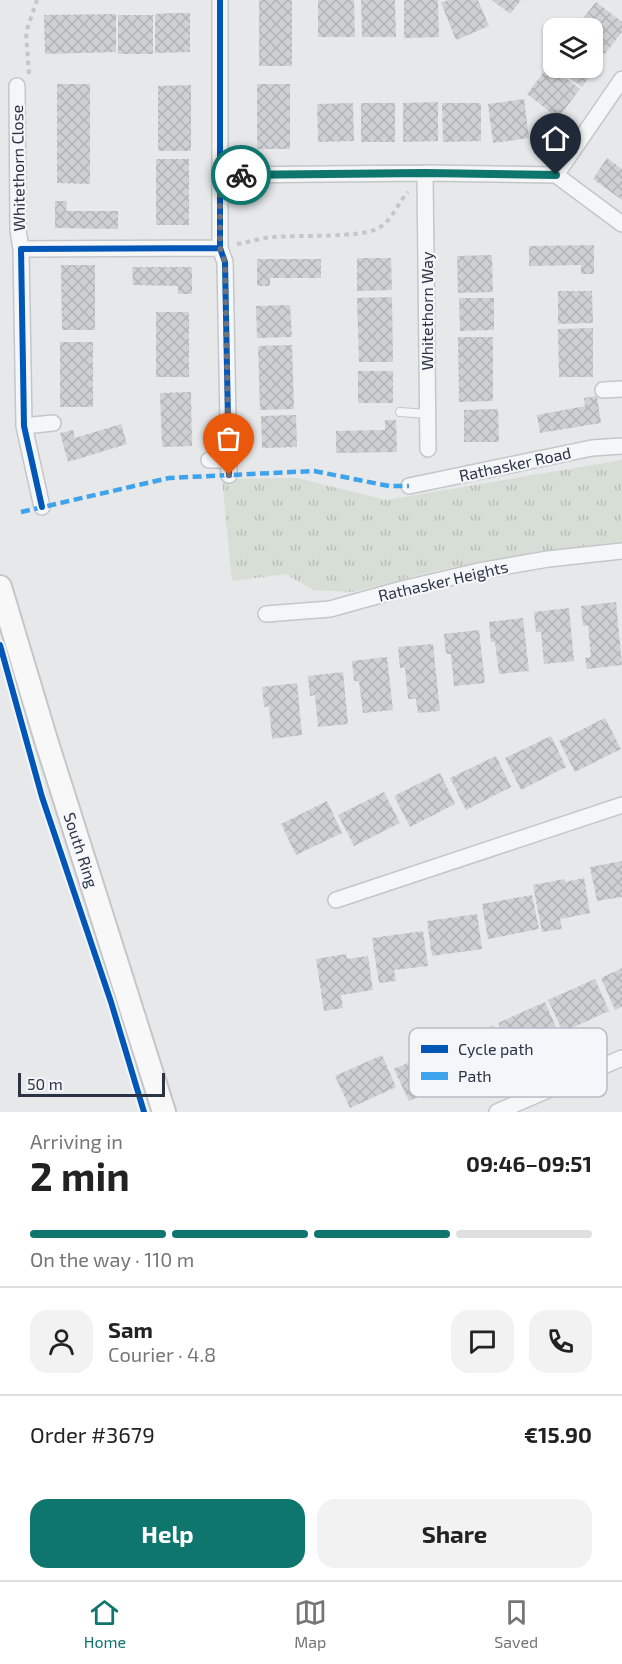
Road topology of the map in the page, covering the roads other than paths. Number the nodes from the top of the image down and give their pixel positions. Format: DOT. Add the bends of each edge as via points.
graph roads {
  1 [pos="220,0"];
  2 [pos="622,80"];
  3 [pos="17,86"];
  4 [pos="556,175"];
  5 [pos="220,176"];
  6 [pos="426,181"];
  7 [pos="622,224"];
  8 [pos="220,248"];
  9 [pos="21,249"];
  10 [pos="622,389"];
  11 [pos="603,390"];
  12 [pos="400,412"];
  13 [pos="428,414"];
  14 [pos="52,423"];
  15 [pos="24,426"];
  16 [pos="622,446"];
  17 [pos="428,449"];
  18 [pos="209,460"];
  19 [pos="409,486"];
  20 [pos="42,507"];
  21 [pos="622,551"];
  22 [pos="0,587"];
  23 [pos="266,614"];
  24 [pos="622,805"];
  25 [pos="336,900"];
  26 [pos="622,1058"];
  27 [pos="607,1064"];
  28 [pos="532,1097"];
  29 [pos="164,1112"];
  30 [pos="497,1112"];
  1 -- 5 [label="street"];
  2 -- 4 [label="street"];
  3 -- 9 [label="street, Whitethorn Close"];
  4 -- 6 [label="street"];
  4 -- 7 [label="street"];
  5 -- 6 [label="street"];
  5 -- 8 [label="street"];
  6 -- 13 [label="street, Whitethorn Way"];
  8 -- 9 [label="street"];
  8 -- 18 [label="street" via="225,262 228,468"];
  9 -- 15 [label="street, Whitethorn Close"];
  10 -- 11 [label="street"];
  12 -- 13 [label="lane"];
  13 -- 17 [label="street, Whitethorn Way"];
  14 -- 15 [label="street"];
  15 -- 20 [label="street, Whitethorn Close"];
  16 -- 19 [label="street, Rathasker Road" via="592,448"];
  21 -- 23 [label="street, Rathasker Heights" via="479,571 330,609"];
  22 -- 29 [label="main road, South Ring"];
  24 -- 25 [label="street"];
  26 -- 27 [label="street"];
  28 -- 30 [label="street"];
}
